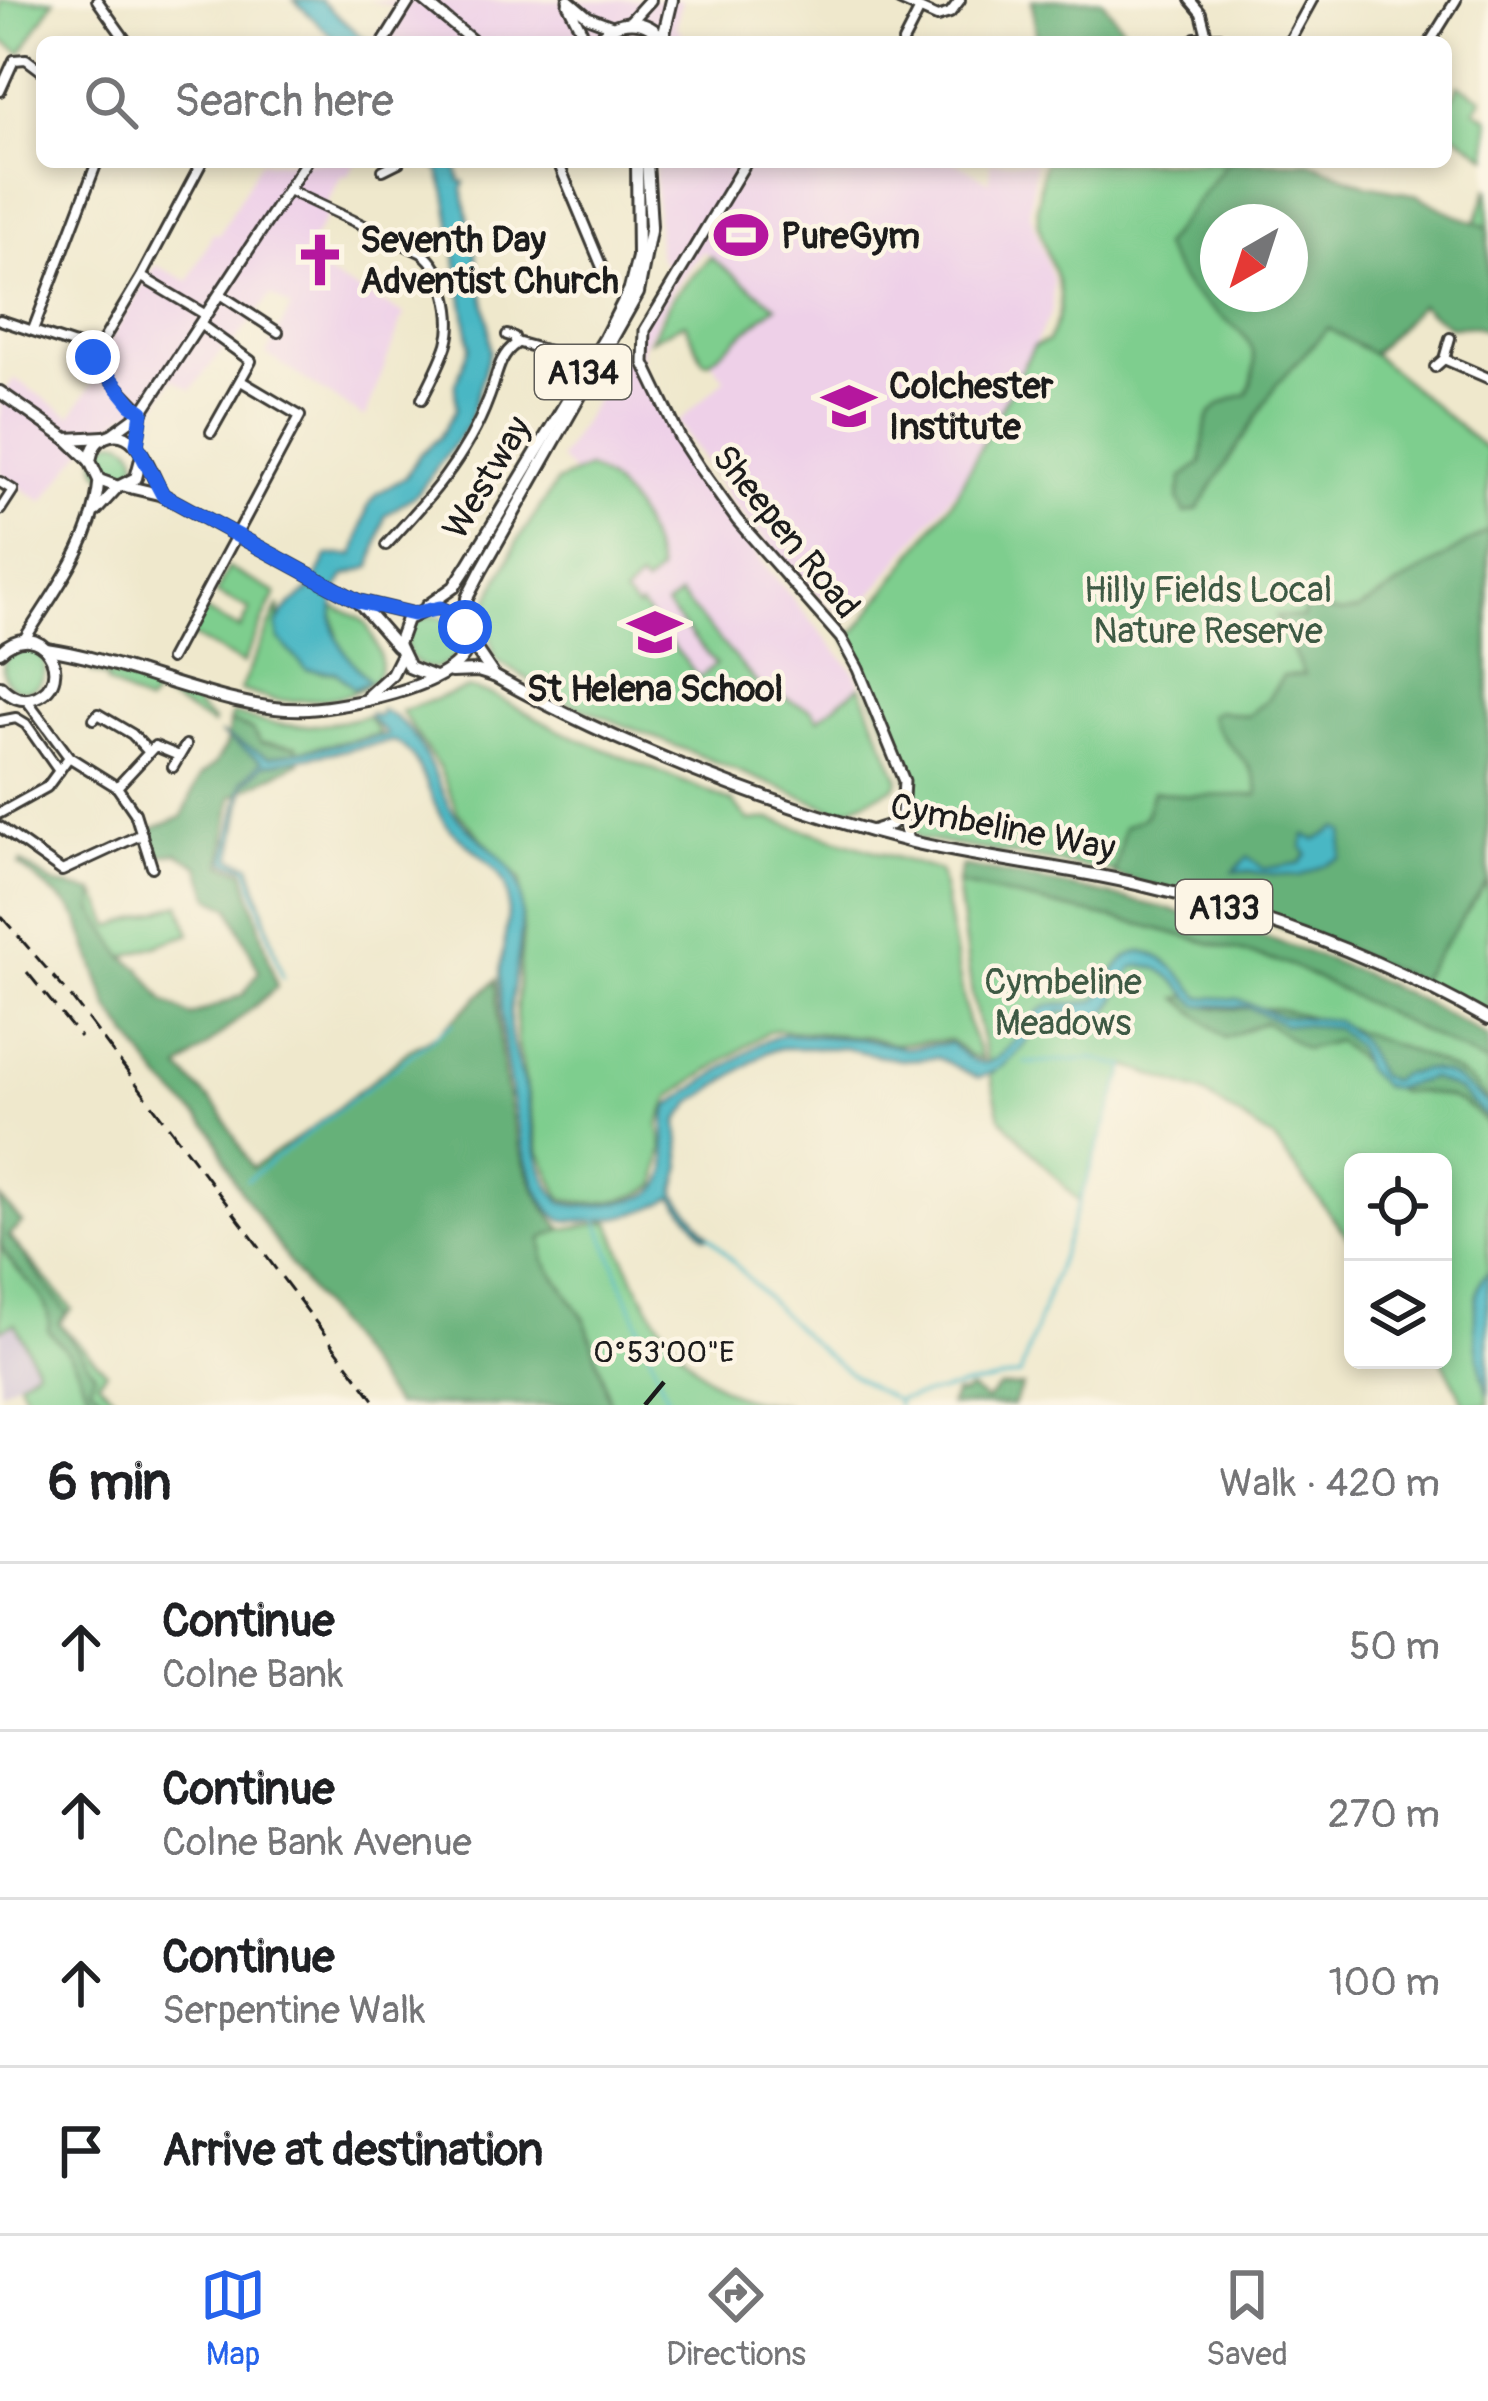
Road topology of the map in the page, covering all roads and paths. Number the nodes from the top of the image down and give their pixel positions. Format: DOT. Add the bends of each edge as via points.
graph roads {
  1 [pos="97,0"];
  2 [pos="410,0"];
  3 [pos="423,0"];
  4 [pos="567,0"];
  5 [pos="650,0"];
  6 [pos="672,0"];
  7 [pos="899,0"];
  8 [pos="960,0"];
  9 [pos="1190,0"];
  10 [pos="1312,0"];
  11 [pos="1456,0"];
  12 [pos="919,11"];
  13 [pos="631,21"];
  14 [pos="612,26"];
  15 [pos="123,36"];
  16 [pos="388,36"];
  17 [pos="467,36"];
  18 [pos="583,36"];
  19 [pos="602,36"];
  20 [pos="661,36"];
  21 [pos="666,36"];
  22 [pos="906,36"];
  23 [pos="1207,36"];
  24 [pos="1292,36"];
  25 [pos="1434,36"];
  26 [pos="36,66"];
  27 [pos="0,91"];
  28 [pos="95,168"];
  29 [pos="199,168"];
  30 [pos="303,168"];
  31 [pos="386,168"];
  32 [pos="561,168"];
  33 [pos="637,168"];
  34 [pos="647,168"];
  35 [pos="742,168"];
  36 [pos="383,170"];
  37 [pos="288,190"];
  38 [pos="330,213"];
  39 [pos="325,225"];
  40 [pos="141,277"];
  41 [pos="609,284"];
  42 [pos="221,295"];
  43 [pos="0,320"];
  44 [pos="204,320"];
  45 [pos="33,330"];
  46 [pos="278,332"];
  47 [pos="1450,338"];
  48 [pos="545,351"];
  49 [pos="593,355"];
  50 [pos="93,357"];
  51 [pos="1444,359"];
  52 [pos="1436,367"];
  53 [pos="1488,378"];
  54 [pos="241,381"];
  55 [pos="0,392"];
  56 [pos="568,397"];
  57 [pos="422,399"];
  58 [pos="142,412"];
  59 [pos="211,432"];
  60 [pos="106,436"];
  61 [pos="67,439"];
  62 [pos="140,450"];
  63 [pos="90,461"];
  64 [pos="99,480"];
  65 [pos="0,482"];
  66 [pos="121,486"];
  67 [pos="163,495"];
  68 [pos="0,511"];
  69 [pos="93,516"];
  70 [pos="235,534"];
  71 [pos="386,545"];
  72 [pos="439,598"];
  73 [pos="358,601"];
  74 [pos="382,608"];
  75 [pos="418,611"];
  76 [pos="34,622"];
  77 [pos="376,622"];
  78 [pos="467,633"];
  79 [pos="12,642"];
  80 [pos="44,648"];
  81 [pos="0,652"];
  82 [pos="400,652"];
  83 [pos="95,657"];
  84 [pos="170,659"];
  85 [pos="54,668"];
  86 [pos="451,672"];
  87 [pos="392,674"];
  88 [pos="434,676"];
  89 [pos="494,676"];
  90 [pos="0,686"];
  91 [pos="43,693"];
  92 [pos="22,699"];
  93 [pos="0,700"];
  94 [pos="362,700"];
  95 [pos="42,718"];
  96 [pos="94,718"];
  97 [pos="0,721"];
  98 [pos="185,745"];
  99 [pos="147,750"];
  100 [pos="179,755"];
  101 [pos="69,757"];
  102 [pos="173,767"];
  103 [pos="59,771"];
  104 [pos="117,787"];
  105 [pos="0,813"];
  106 [pos="902,815"];
  107 [pos="0,827"];
  108 [pos="871,831"];
  109 [pos="142,834"];
  110 [pos="908,841"];
  111 [pos="152,867"];
  112 [pos="1488,1019"];
  1 -- 15 [label="street"];
  2 -- 16 [label="street"];
  3 -- 17 [label="street"];
  4 -- 14 [label="street"];
  4 -- 18 [label="street"];
  5 -- 13 [label="main road"];
  6 -- 21 [label="main road"];
  7 -- 12 [label="street"];
  8 -- 12 [label="street" via="944,16"];
  9 -- 23 [label="street"];
  10 -- 24 [label="street"];
  11 -- 25 [label="street"];
  12 -- 22 [label="street"];
  13 -- 14 [label="main road"];
  13 -- 20 [label="main road"];
  14 -- 19 [label="main road"];
  26 -- 27 [label="street" via="14,60"];
  28 -- 45 [label="street"];
  29 -- 40 [label="street"];
  30 -- 37 [label="street"];
  31 -- 36 [label="street"];
  32 -- 41 [label="street"];
  33 -- 49 [label="main road, Westway / A134" via="638,257 630,289"];
  34 -- 78 [label="main road, Westway / A134" via="651,226 638,293 467,598"];
  35 -- 106 [label="street, Sheepen Road" via="645,330 644,363 699,466 841,638 904,781"];
  37 -- 38 [label="street"];
  37 -- 42 [label="street"];
  38 -- 39 [label="street"];
  38 -- 57 [label="street" via="422,254 440,272 449,336"];
  40 -- 44 [label="street"];
  40 -- 50 [label="street"];
  42 -- 44 [label="street"];
  42 -- 46 [label="street"];
  43 -- 45 [label="street"];
  44 -- 54 [label="street" via="251,361"];
  44 -- 58 [label="street"];
  45 -- 50 [label="street"];
  47 -- 51 [label="street"];
  48 -- 49 [label="street"];
  48 -- 56 [label="street" via="564,365"];
  48 -- 71 [label="street" via="514,345 457,461"];
  49 -- 56 [label="main road, Westway / A134"];
  50 -- 58 [label="street"];
  51 -- 52 [label="street"];
  51 -- 53 [label="street"];
  54 -- 59 [label="street"];
  54 -- 70 [label="street" via="300,416"];
  55 -- 61 [label="main road"];
  56 -- 72 [label="main road, Westway / A134" via="469,564"];
  58 -- 60 [label="street"];
  58 -- 62 [label="street"];
  60 -- 61 [label="main road"];
  60 -- 62 [label="main road" via="126,436"];
  60 -- 63 [label="main road"];
  61 -- 63 [label="main road"];
  62 -- 66 [label="main road" via="139,474"];
  62 -- 67 [label="main road"];
  63 -- 64 [label="main road"];
  64 -- 66 [label="main road"];
  64 -- 69 [label="street"];
  65 -- 68 [label="street" via="13,490"];
  66 -- 67 [label="main road"];
  66 -- 69 [label="street"];
  67 -- 70 [label="main road"];
  69 -- 76 [label="street"];
  70 -- 73 [label="main road"];
  70 -- 84 [label="street"];
  72 -- 74 [label="main road"];
  72 -- 75 [label="main road, Westway / A134"];
  73 -- 74 [label="main road"];
  73 -- 77 [label="main road"];
  74 -- 75 [label="main road"];
  75 -- 78 [label="main road" via="446,610"];
  75 -- 82 [label="main road" via="400,629"];
  76 -- 79 [label="street"];
  76 -- 80 [label="street"];
  77 -- 82 [label="main road"];
  77 -- 87 [label="main road"];
  78 -- 86 [label="main road, A134" via="464,658"];
  78 -- 89 [label="main road, A133"];
  79 -- 80 [label="main road"];
  79 -- 81 [label="main road"];
  80 -- 83 [label="main road"];
  80 -- 85 [label="main road"];
  82 -- 87 [label="main road"];
  82 -- 88 [label="main road" via="417,673"];
  83 -- 85 [label="main road"];
  83 -- 94 [label="main road" via="279,709"];
  85 -- 91 [label="main road"];
  86 -- 88 [label="main road"];
  86 -- 89 [label="main road, A133"];
  87 -- 94 [label="main road"];
  88 -- 94 [label="main road"];
  89 -- 108 [label="main road, Cymbeline Way / A133" via="670,758"];
  90 -- 92 [label="main road"];
  91 -- 92 [label="main road"];
  91 -- 95 [label="street"];
  92 -- 93 [label="main road"];
  92 -- 95 [label="street"];
  95 -- 101 [label="street"];
  96 -- 99 [label="street"];
  97 -- 103 [label="street" via="26,724"];
  98 -- 100 [label="street"];
  99 -- 100 [label="street" via="163,746"];
  99 -- 104 [label="street"];
  100 -- 102 [label="street"];
  101 -- 103 [label="street"];
  101 -- 104 [label="street"];
  103 -- 105 [label="street" via="47,788"];
  104 -- 109 [label="street"];
  106 -- 108 [label="street"];
  106 -- 110 [label="street, Sheepen Road"];
  107 -- 109 [label="street" via="62,871"];
  108 -- 110 [label="main road, Cymbeline Way / A133"];
  109 -- 111 [label="street"];
  110 -- 112 [label="main road, Cymbeline Way / A133" via="1215,904 1323,942"];
}
